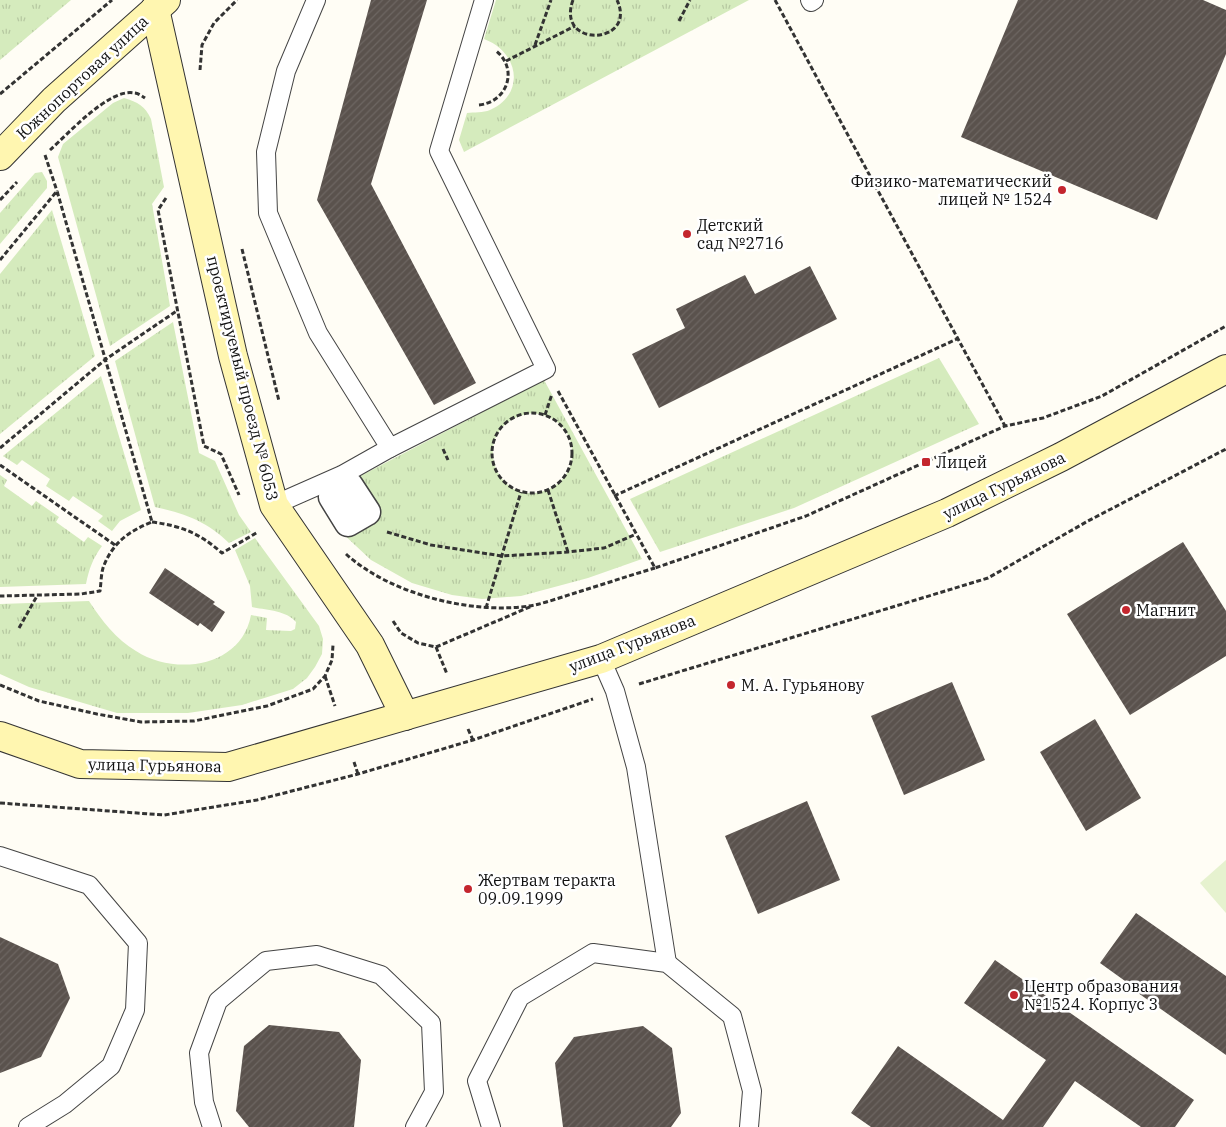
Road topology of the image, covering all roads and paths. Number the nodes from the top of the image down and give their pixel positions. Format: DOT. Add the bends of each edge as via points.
graph roads {
  1 [pos="112,0"];
  2 [pos="236,0"];
  3 [pos="316,0"];
  4 [pos="484,0"];
  5 [pos="551,0"];
  6 [pos="573,0"];
  7 [pos="617,0"];
  8 [pos="690,0"];
  9 [pos="774,0"];
  10 [pos="810,0"];
  11 [pos="814,0"];
  12 [pos="161,5"];
  13 [pos="679,21"];
  14 [pos="575,26"];
  15 [pos="472,40"];
  16 [pos="535,46"];
  17 [pos="506,61"];
  18 [pos="200,76"];
  19 [pos="0,94"];
  20 [pos="54,100"];
  21 [pos="149,100"];
  22 [pos="454,103"];
  23 [pos="0,144"];
  24 [pos="0,156"];
  25 [pos="57,191"];
  26 [pos="167,197"];
  27 [pos="240,241"];
  28 [pos="0,260"];
  29 [pos="178,310"];
  30 [pos="1226,326"];
  31 [pos="957,339"];
  32 [pos="106,359"];
  33 [pos="1226,369"];
  34 [pos="280,406"];
  35 [pos="545,415"];
  36 [pos="1005,426"];
  37 [pos="0,448"];
  38 [pos="390,448"];
  39 [pos="0,465"];
  40 [pos="548,490"];
  41 [pos="521,492"];
  42 [pos="614,496"];
  43 [pos="242,502"];
  44 [pos="274,505"];
  45 [pos="366,512"];
  46 [pos="152,522"];
  47 [pos="254,524"];
  48 [pos="636,534"];
  49 [pos="252,535"];
  50 [pos="264,540"];
  51 [pos="115,545"];
  52 [pos="568,552"];
  53 [pos="502,556"];
  54 [pos="349,562"];
  55 [pos="655,568"];
  56 [pos="37,595"];
  57 [pos="0,596"];
  58 [pos="535,605"];
  59 [pos="486,608"];
  60 [pos="390,617"];
  61 [pos="19,628"];
  62 [pos="333,642"];
  63 [pos="601,659"];
  64 [pos="0,685"];
  65 [pos="404,716"];
  66 [pos="0,736"];
  67 [pos="0,856"];
  68 [pos="667,963"];
  69 [pos="28,1127"];
  70 [pos="212,1127"];
  71 [pos="414,1127"];
  72 [pos="491,1127"];
  73 [pos="748,1127"];
  1 -- 19 [label="path"];
  2 -- 18 [label="path" via="214,23 202,45"];
  3 -- 38 [label="lane" via="286,70 266,152 268,213 318,333"];
  4 -- 15 [label="lane"];
  5 -- 16 [label="path"];
  6 -- 14 [label="path" via="570,9"];
  7 -- 14 [label="path" via="620,18 610,32 595,37"];
  8 -- 13 [label="path"];
  9 -- 31 [label="path"];
  10 -- 11 [label="lane"];
  12 -- 20 [label="main road, Южнопортовая улица"];
  12 -- 44 [label="main road, проектируемый проезд № 6053" via="234,356"];
  14 -- 16 [label="path"];
  15 -- 17 [label="path" via="492,47"];
  15 -- 22 [label="lane"];
  16 -- 17 [label="path"];
  17 -- 22 [label="path" via="507,83 496,100 476,106"];
  20 -- 23 [label="lane"];
  20 -- 24 [label="main road, Южнопортовая улица"];
  21 -- 25 [label="path" via="133,92 117,95 96,108 45,155"];
  22 -- 38 [label="lane" via="439,152 546,369"];
  25 -- 28 [label="path"];
  25 -- 32 [label="path"];
  26 -- 29 [label="path" via="158,210"];
  27 -- 34 [label="path"];
  29 -- 32 [label="path"];
  29 -- 43 [label="path" via="204,446 222,454"];
  30 -- 36 [label="path" via="1102,396 1043,418"];
  31 -- 36 [label="path"];
  31 -- 42 [label="path"];
  32 -- 37 [label="path"];
  32 -- 46 [label="path"];
  33 -- 63 [label="main road, улица Гурьянова" via="1061,458 947,513"];
  35 -- 40 [label="path" via="557,421 572,445 568,472"];
  35 -- 41 [label="path" via="532,413 508,421 494,441 494,466 509,486"];
  35 -- 42 [label="path" via="554,386"];
  36 -- 55 [label="path" via="806,516"];
  38 -- 44 [label="lane"];
  39 -- 51 [label="path"];
  40 -- 41 [label="path"];
  40 -- 52 [label="path"];
  41 -- 53 [label="path"];
  42 -- 48 [label="path"];
  44 -- 65 [label="main road, проектируемый проезд № 6053" via="370,645"];
  45 -- 53 [label="path" via="375,526 383,530 431,545"];
  46 -- 49 [label="path" via="194,532 222,553"];
  46 -- 51 [label="path" via="134,529"];
  47 -- 50 [label="path"];
  48 -- 52 [label="path" via="604,548"];
  48 -- 55 [label="path"];
  51 -- 56 [label="path" via="103,569 100,591"];
  52 -- 53 [label="path"];
  53 -- 59 [label="path"];
  54 -- 59 [label="path" via="344,553 358,565 393,584 434,599"];
  55 -- 58 [label="path"];
  56 -- 57 [label="path"];
  56 -- 61 [label="path"];
  58 -- 59 [label="path"];
  58 -- 60 [label="path" via="436,647 418,643 401,633"];
  62 -- 64 [label="path" via="332,660 325,676 313,689 267,706 194,721 141,722 97,714 39,701"];
  63 -- 65 [label="main road, улица Гурьянова"];
  63 -- 68 [label="lane" via="615,691 636,767"];
  65 -- 66 [label="main road, улица Гурьянова" via="228,767 80,764"];
  67 -- 69 [label="lane" via="89,885 138,943 135,1010 111,1066 66,1104"];
  68 -- 72 [label="lane" via="593,953 520,997 477,1081"];
  68 -- 73 [label="lane" via="732,1016 752,1091"];
  70 -- 71 [label="lane" via="204,1102 198,1052 218,1001 266,961 317,955 381,975 431,1023 434,1092"];
}
